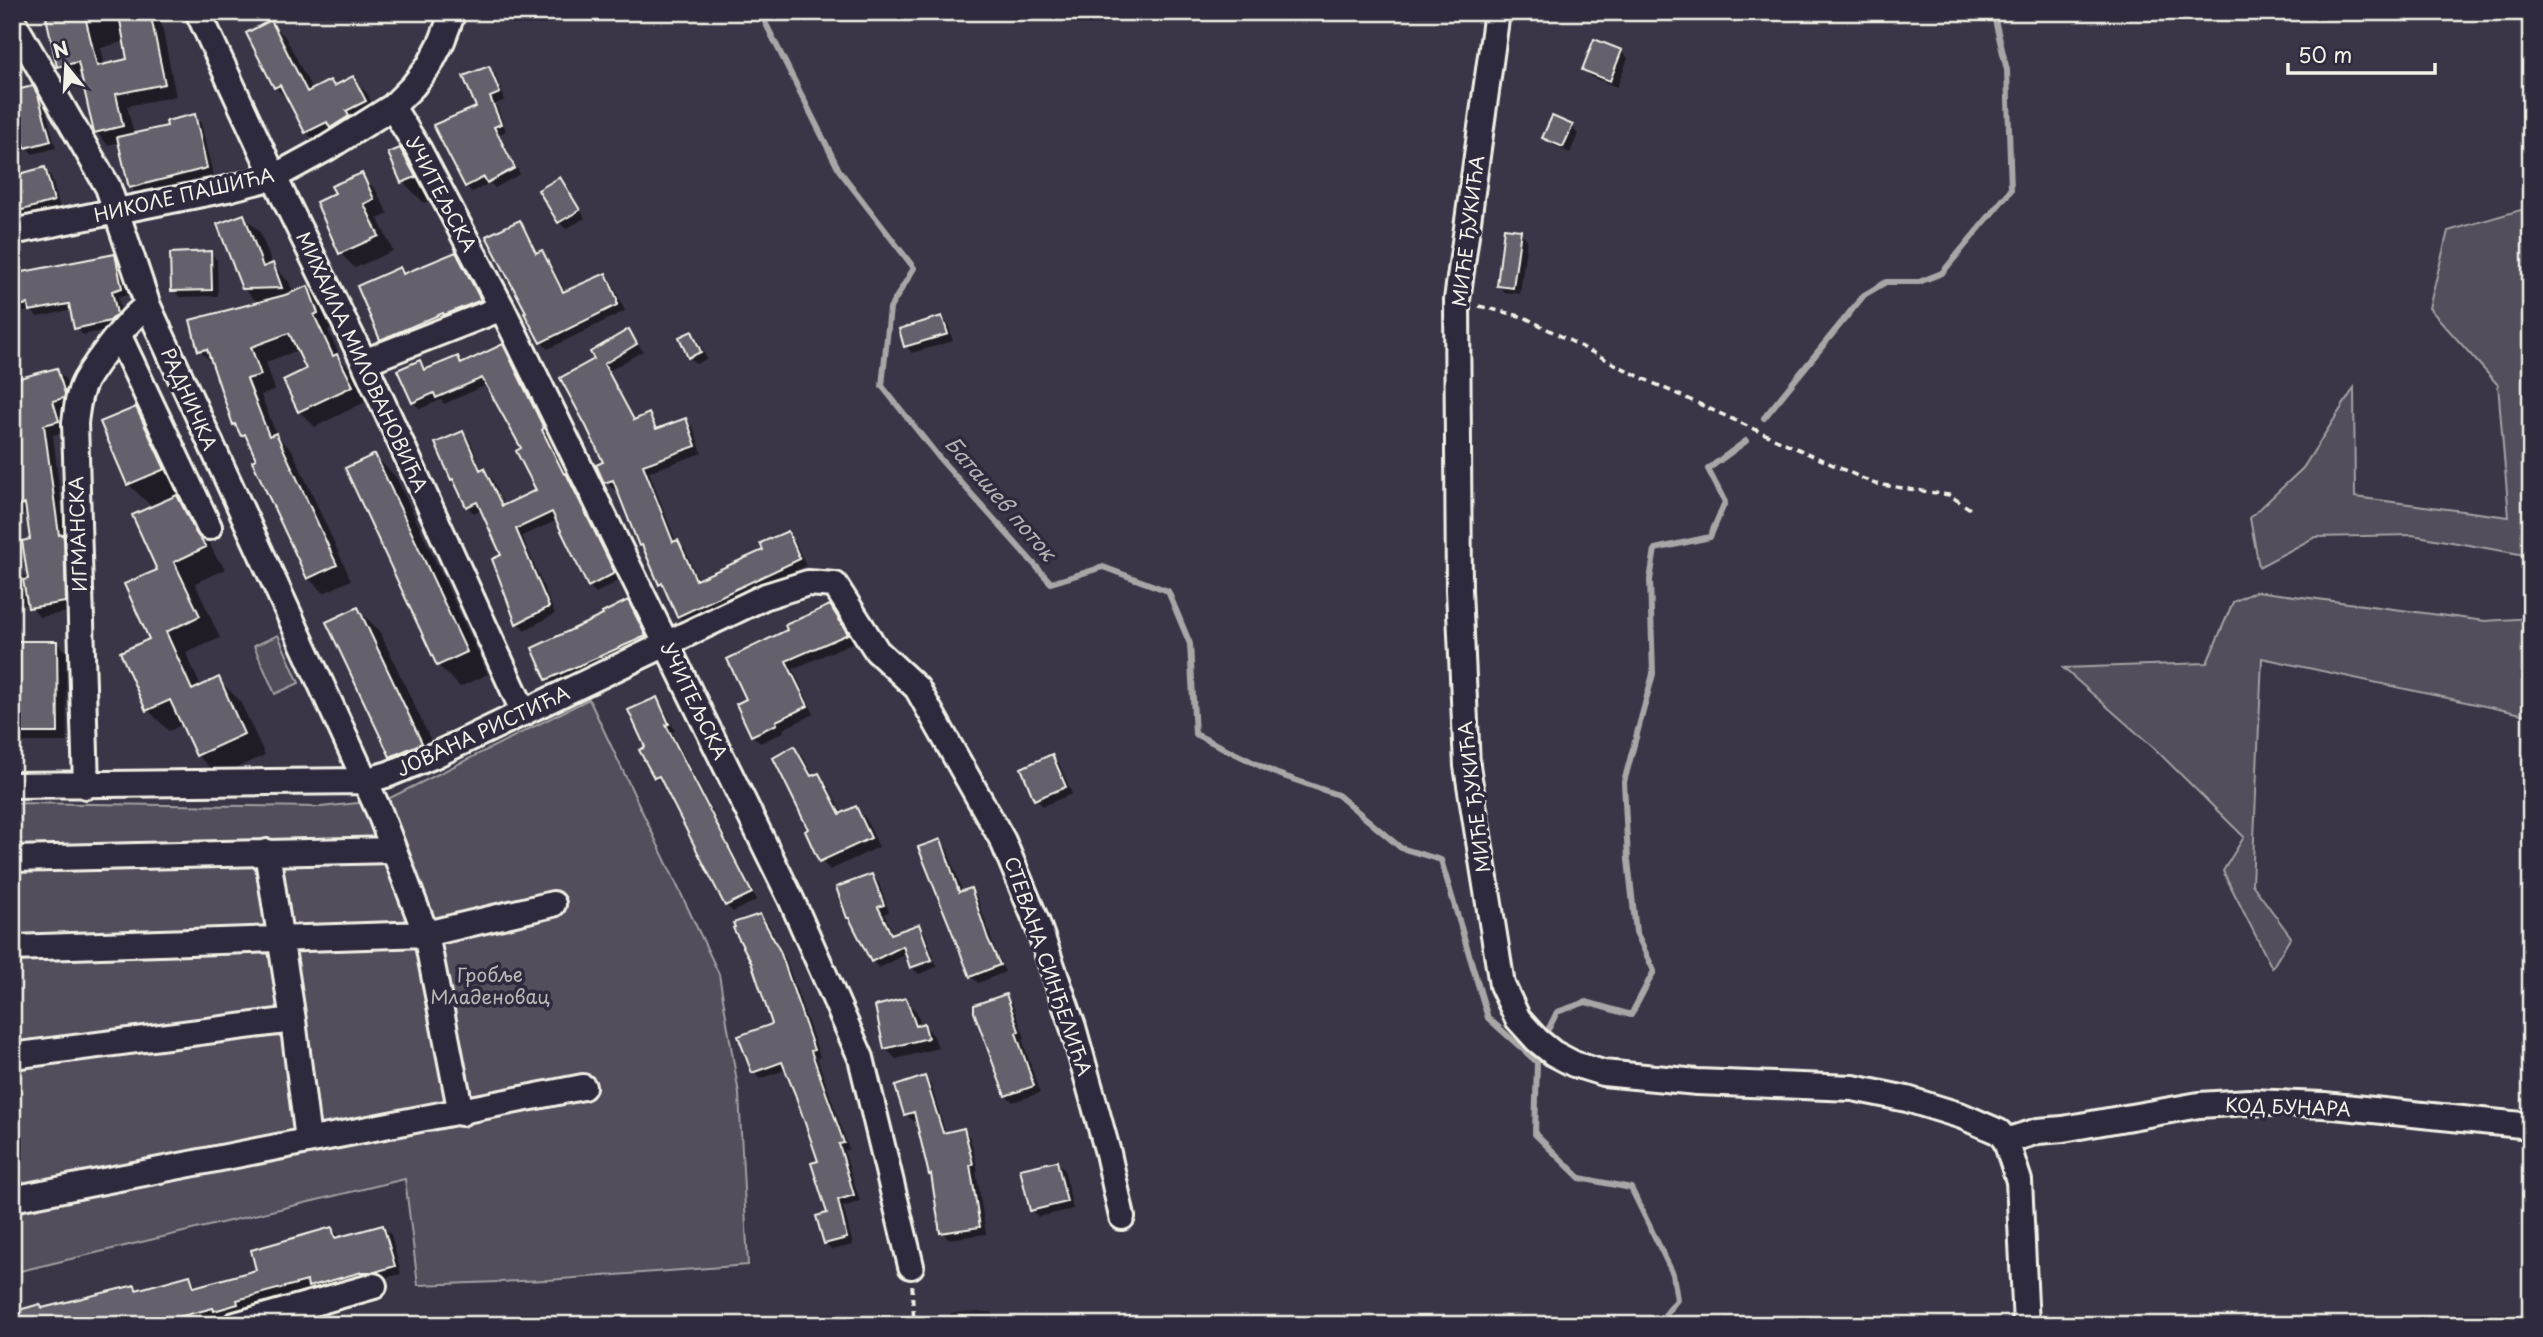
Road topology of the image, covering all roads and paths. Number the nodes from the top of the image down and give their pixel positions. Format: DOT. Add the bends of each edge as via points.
graph roads {
  1 [pos="198,12"];
  2 [pos="453,12"];
  3 [pos="1497,12"];
  4 [pos="12,20"];
  5 [pos="392,107"];
  6 [pos="274,177"];
  7 [pos="118,212"];
  8 [pos="12,232"];
  9 [pos="1457,300"];
  10 [pos="148,306"];
  11 [pos="502,309"];
  12 [pos="119,336"];
  13 [pos="364,362"];
  14 [pos="1972,510"];
  15 [pos="209,527"];
  16 [pos="766,597"];
  17 [pos="667,646"];
  18 [pos="524,713"];
  19 [pos="365,781"];
  20 [pos="12,785"];
  21 [pos="86,786"];
  22 [pos="393,850"];
  23 [pos="267,852"];
  24 [pos="12,859"];
  25 [pos="553,904"];
  26 [pos="425,934"];
  27 [pos="280,939"];
  28 [pos="12,948"];
  29 [pos="293,1020"];
  30 [pos="12,1056"];
  31 [pos="583,1087"];
  32 [pos="461,1113"];
  33 [pos="2531,1126"];
  34 [pos="308,1140"];
  35 [pos="2006,1141"];
  36 [pos="12,1199"];
  37 [pos="1122,1217"];
  38 [pos="911,1266"];
  39 [pos="374,1286"];
  40 [pos="235,1325"];
  41 [pos="914,1325"];
  42 [pos="2026,1325"];
  1 -- 6 [label="street, МИХАИЛА МИЛОВАНОВИЋА"];
  2 -- 5 [label="street, НИКОЛЕ ПАШИЋА" via="430,64"];
  3 -- 9 [label="street, МИЋЕ ЂУКИЋА"];
  4 -- 7 [label="street, РАДНИЧКА"];
  5 -- 6 [label="street, НИКОЛЕ ПАШИЋА"];
  5 -- 11 [label="street, УЧИТЕЉСКА"];
  6 -- 7 [label="street, НИКОЛЕ ПАШИЋА"];
  6 -- 13 [label="street, МИХАИЛА МИЛОВАНОВИЋА"];
  7 -- 8 [label="street, НИКОЛЕ ПАШИЋА"];
  7 -- 10 [label="street, РАДНИЧКА"];
  9 -- 14 [label="path" via="1524,317 1642,378 1875,484 1949,495"];
  9 -- 35 [label="street, МИЋЕ ЂУКИЋА" via="1459,590 1467,766 1499,972 1518,1019 1553,1053 1603,1073 1853,1088 1962,1115 1999,1132"];
  10 -- 12 [label="street, ИГМАНСКА" via="135,314"];
  10 -- 19 [label="street, РАДНИЧКА"];
  11 -- 13 [label="street"];
  11 -- 17 [label="street, УЧИТЕЉСКА"];
  12 -- 15 [label="street"];
  12 -- 21 [label="street, ИГМАНСКА" via="85,381 75,423"];
  13 -- 18 [label="street, МИХАИЛА МИЛОВАНОВИЋА"];
  16 -- 17 [label="street, ЈОВАНА РИСТИЋА"];
  16 -- 37 [label="street, СТЕВАНА СИНЂЕЛИЋА" via="808,583 835,585 877,651 917,688 1003,841 1037,923 1092,1090"];
  17 -- 18 [label="street, ЈОВАНА РИСТИЋА"];
  17 -- 38 [label="street, УЧИТЕЉСКА" via="791,900 861,1058"];
  18 -- 19 [label="street, ЈОВАНА РИСТИЋА" via="433,756"];
  19 -- 21 [label="street, ЈОВАНА РИСТИЋА"];
  19 -- 22 [label="street, РАДНИЧКА"];
  20 -- 21 [label="street, ЈОВАНА РИСТИЋА"];
  22 -- 23 [label="street"];
  22 -- 26 [label="street, РАДНИЧКА"];
  23 -- 24 [label="street"];
  23 -- 27 [label="street"];
  25 -- 26 [label="street"];
  26 -- 27 [label="street"];
  26 -- 32 [label="street, РАДНИЧКА"];
  27 -- 28 [label="street"];
  27 -- 29 [label="street"];
  29 -- 30 [label="street"];
  29 -- 34 [label="street"];
  31 -- 32 [label="street"];
  32 -- 34 [label="street"];
  33 -- 35 [label="street, КОД БУНАРА" via="2249,1102 2199,1105 2038,1131"];
  34 -- 36 [label="street"];
  35 -- 42 [label="street" via="2020,1181"];
  38 -- 41 [label="path"];
  39 -- 40 [label="street"];
}
